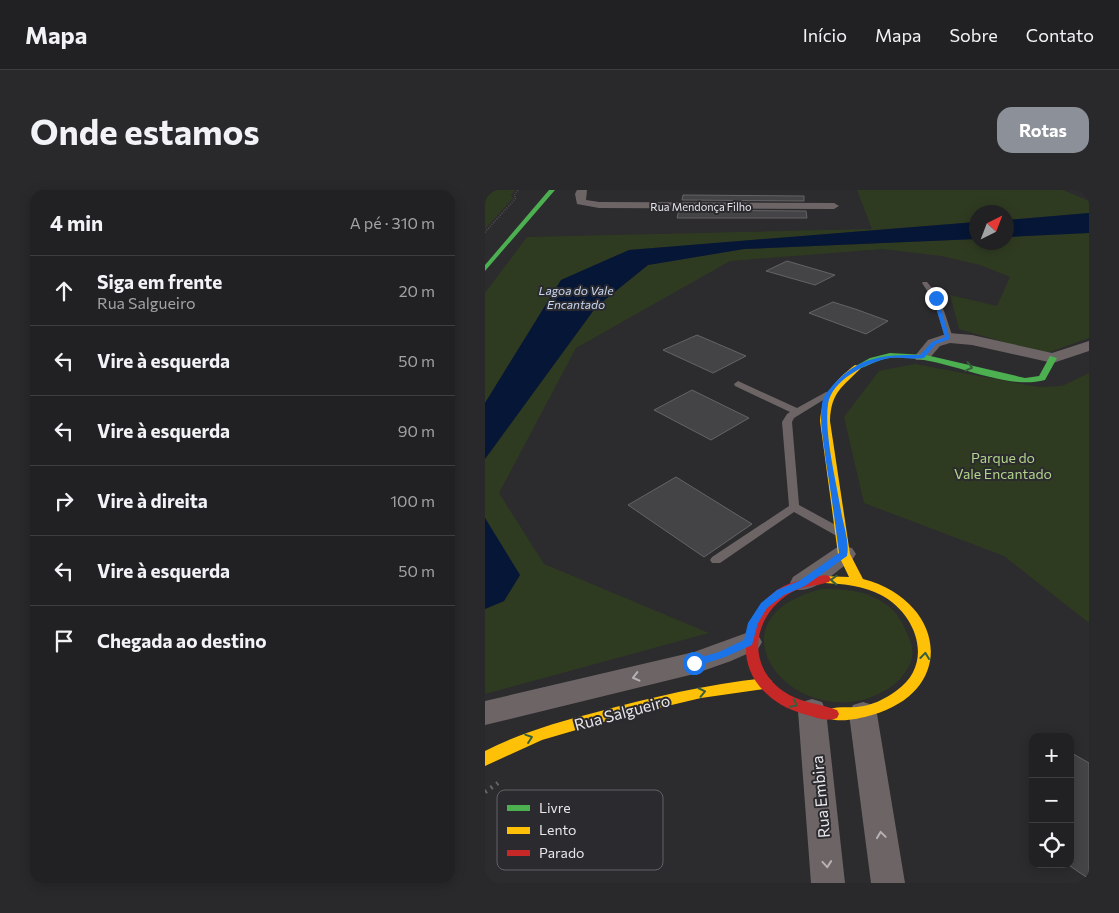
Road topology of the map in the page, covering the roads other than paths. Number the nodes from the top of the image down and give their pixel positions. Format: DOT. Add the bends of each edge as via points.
graph roads {
  1 [pos="552,190"];
  2 [pos="564,190"];
  3 [pos="582,190"];
  4 [pos="834,206"];
  5 [pos="518,231"];
  6 [pos="485,269"];
  7 [pos="925,283"];
  8 [pos="949,338"];
  9 [pos="1089,346"];
  10 [pos="921,357"];
  11 [pos="1053,358"];
  12 [pos="738,384"];
  13 [pos="829,394"];
  14 [pos="797,412"];
  15 [pos="794,507"];
  16 [pos="843,544"];
  17 [pos="716,560"];
  18 [pos="858,582"];
  19 [pos="802,583"];
  20 [pos="749,642"];
  21 [pos="765,684"];
  22 [pos="812,711"];
  23 [pos="485,714"];
  24 [pos="863,714"];
  25 [pos="485,759"];
  26 [pos="828,883"];
  27 [pos="888,883"];
  1 -- 5 [label="street"];
  2 -- 5 [label="street"];
  3 -- 4 [label="street, Rua Mendonça Filho" via="581,202 599,206"];
  5 -- 6 [label="street"];
  7 -- 8 [label="lane" via="936,298"];
  8 -- 10 [label="street" via="934,343"];
  8 -- 11 [label="street"];
  9 -- 11 [label="street"];
  10 -- 11 [label="street, one-way" via="1034,382 1042,378"];
  10 -- 13 [label="street" via="888,356 862,364"];
  12 -- 14 [label="lane"];
  13 -- 14 [label="lane"];
  13 -- 16 [label="street" via="823,415"];
  14 -- 15 [label="lane" via="787,422"];
  15 -- 16 [label="lane"];
  15 -- 17 [label="lane"];
  16 -- 18 [label="street"];
  16 -- 19 [label="street"];
  18 -- 19 [label="street, one-way" via="825,579"];
  24 -- 18 [label="street, one-way" via="898,700 915,685 924,666 927,646 921,627 909,610 892,596"];
  19 -- 20 [label="street" via="781,592 764,606 753,623"];
  20 -- 21 [label="street" via="756,670"];
  20 -- 23 [label="street, Rua Salgueiro, one-way" via="694,663"];
  21 -- 22 [label="street, one-way" via="782,698"];
  25 -- 21 [label="street, Rua Salgueiro, one-way" via="508,745 623,710 703,691"];
  22 -- 24 [label="street"];
  22 -- 26 [label="street, Rua Embira, one-way"];
  27 -- 24 [label="street, one-way"];
}
